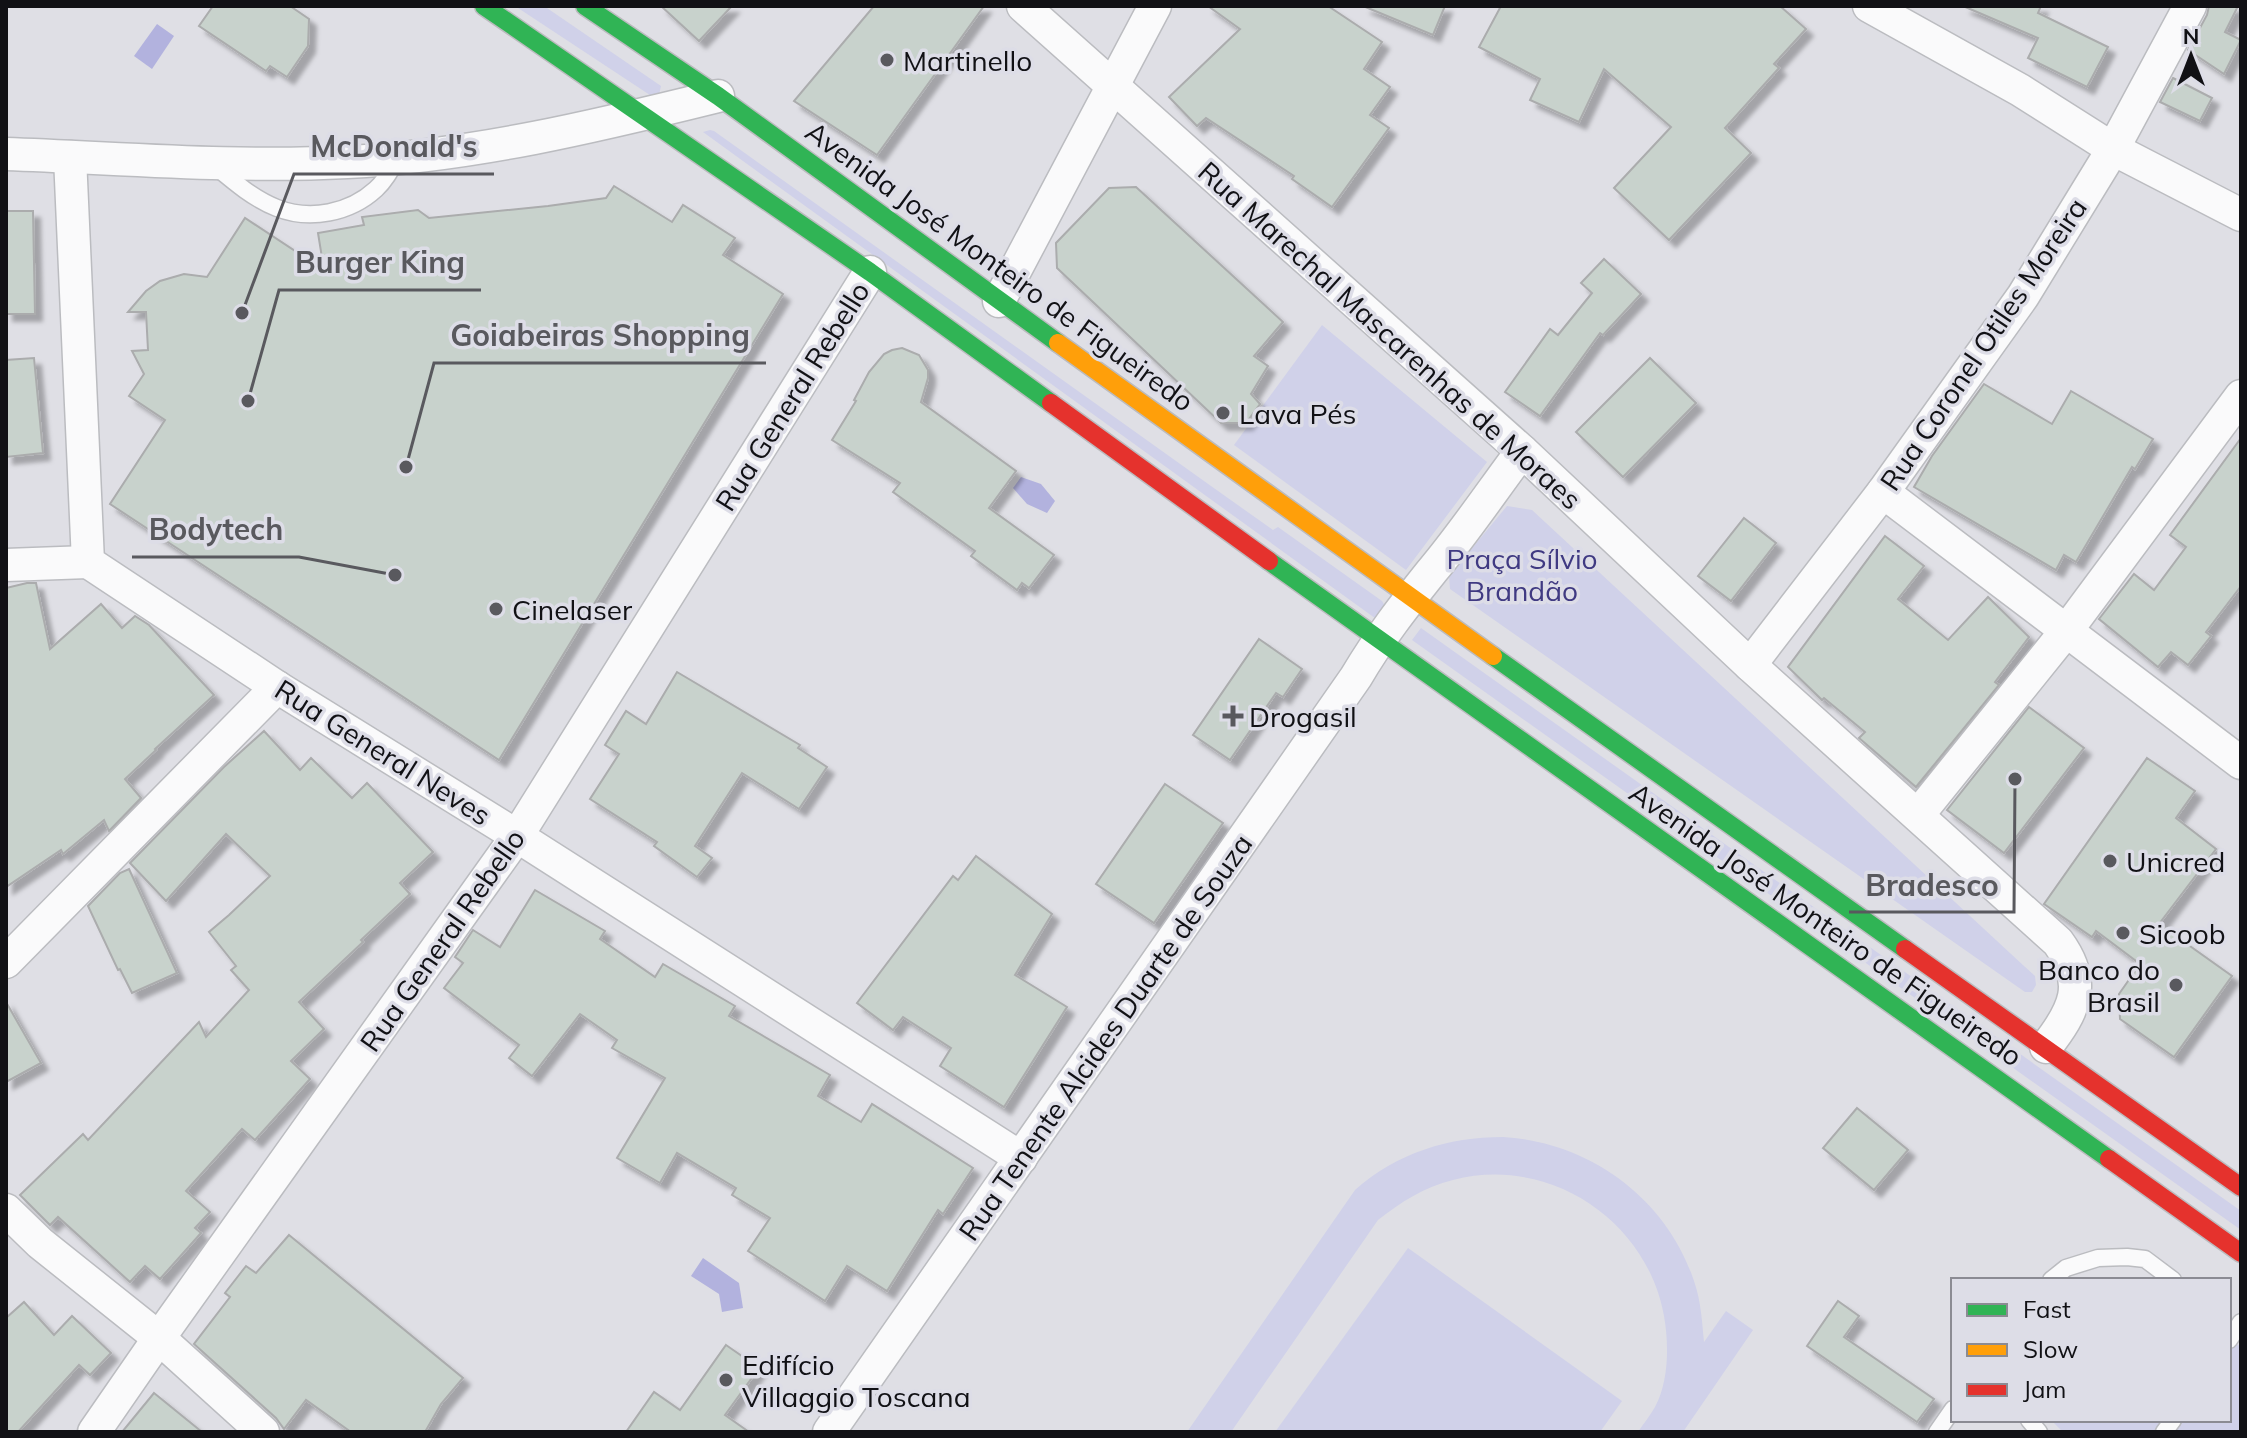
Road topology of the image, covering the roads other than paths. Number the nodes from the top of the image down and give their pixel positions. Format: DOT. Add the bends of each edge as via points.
graph roads {
  1 [pos="484,6"];
  2 [pos="585,6"];
  3 [pos="1023,6"];
  4 [pos="1155,6"];
  5 [pos="1869,6"];
  6 [pos="2190,6"];
  7 [pos="1114,87"];
  8 [pos="718,96"];
  9 [pos="641,115"];
  10 [pos="2113,149"];
  11 [pos="6,154"];
  12 [pos="70,157"];
  13 [pos="397,158"];
  14 [pos="212,163"];
  15 [pos="2241,215"];
  16 [pos="870,272"];
  17 [pos="999,301"];
  18 [pos="2241,396"];
  19 [pos="1522,451"];
  20 [pos="1883,492"];
  21 [pos="88,562"];
  22 [pos="6,565"];
  23 [pos="1410,597"];
  24 [pos="2067,630"];
  25 [pos="1378,640"];
  26 [pos="1750,665"];
  27 [pos="277,687"];
  28 [pos="2241,763"];
  29 [pos="1918,815"];
  30 [pos="517,836"];
  31 [pos="6,962"];
  32 [pos="2046,1047"];
  33 [pos="1021,1158"];
  34 [pos="2241,1187"];
  35 [pos="6,1210"];
  36 [pos="2241,1253"];
  37 [pos="2054,1278"];
  38 [pos="2170,1278"];
  39 [pos="159,1338"];
  40 [pos="1951,1412"];
  41 [pos="94,1432"];
  42 [pos="263,1432"];
  43 [pos="829,1432"];
  44 [pos="1937,1432"];
  1 -- 9 [label="main road, Avenida José Monteiro de Figueiredo"];
  2 -- 8 [label="main road, Avenida José Monteiro de Figueiredo"];
  3 -- 7 [label="street, Rua Marechal Mascarenhas de Moraes"];
  4 -- 7 [label="street"];
  5 -- 10 [label="street"];
  6 -- 10 [label="street, Rua Coronel Otiles Moreira"];
  7 -- 17 [label="street"];
  7 -- 19 [label="street, Rua Marechal Mascarenhas de Moraes"];
  8 -- 9 [label="street"];
  8 -- 17 [label="main road, Avenida José Monteiro de Figueiredo"];
  9 -- 13 [label="street" via="512,142"];
  9 -- 16 [label="main road, Avenida José Monteiro de Figueiredo"];
  10 -- 15 [label="street"];
  10 -- 20 [label="street, Rua Coronel Otiles Moreira" via="2023,296"];
  11 -- 12 [label="street"];
  12 -- 14 [label="street"];
  12 -- 21 [label="street"];
  13 -- 14 [label="street"];
  13 -- 14 [label="lane" via="387,177 355,205 313,214 277,208"];
  16 -- 25 [label="main road, Avenida José Monteiro de Figueiredo"];
  16 -- 30 [label="street, Rua General Rebello"];
  17 -- 23 [label="main road, Avenida José Monteiro de Figueiredo"];
  18 -- 24 [label="street"];
  19 -- 23 [label="street, Rua Tenente Alcides Duarte de Souza"];
  19 -- 26 [label="street, Rua Marechal Mascarenhas de Moraes"];
  20 -- 24 [label="street"];
  20 -- 26 [label="street, Rua Coronel Otiles Moreira"];
  21 -- 22 [label="street"];
  21 -- 27 [label="street, Rua General Neves"];
  23 -- 25 [label="street, Rua Tenente Alcides Duarte de Souza"];
  23 -- 32 [label="main road, Avenida José Monteiro de Figueiredo"];
  24 -- 28 [label="street"];
  24 -- 29 [label="street"];
  25 -- 33 [label="street, Rua Tenente Alcides Duarte de Souza"];
  25 -- 36 [label="main road, Avenida José Monteiro de Figueiredo"];
  26 -- 29 [label="street, Rua Marechal Mascarenhas de Moraes"];
  27 -- 30 [label="street, Rua General Neves"];
  27 -- 31 [label="street"];
  29 -- 32 [label="street, Rua Marechal Mascarenhas de Moraes" via="2068,956 2074,999"];
  30 -- 33 [label="street, Rua General Neves"];
  30 -- 39 [label="street, Rua General Rebello"];
  32 -- 34 [label="main road, Avenida José Monteiro de Figueiredo"];
  33 -- 43 [label="street, Rua Tenente Alcides Duarte de Souza"];
  35 -- 39 [label="street"];
  37 -- 38 [label="lane" via="2098,1258 2127,1257 2145,1259"];
  39 -- 41 [label="street, Rua General Rebello"];
  39 -- 42 [label="street"];
  40 -- 44 [label="lane"];
}
